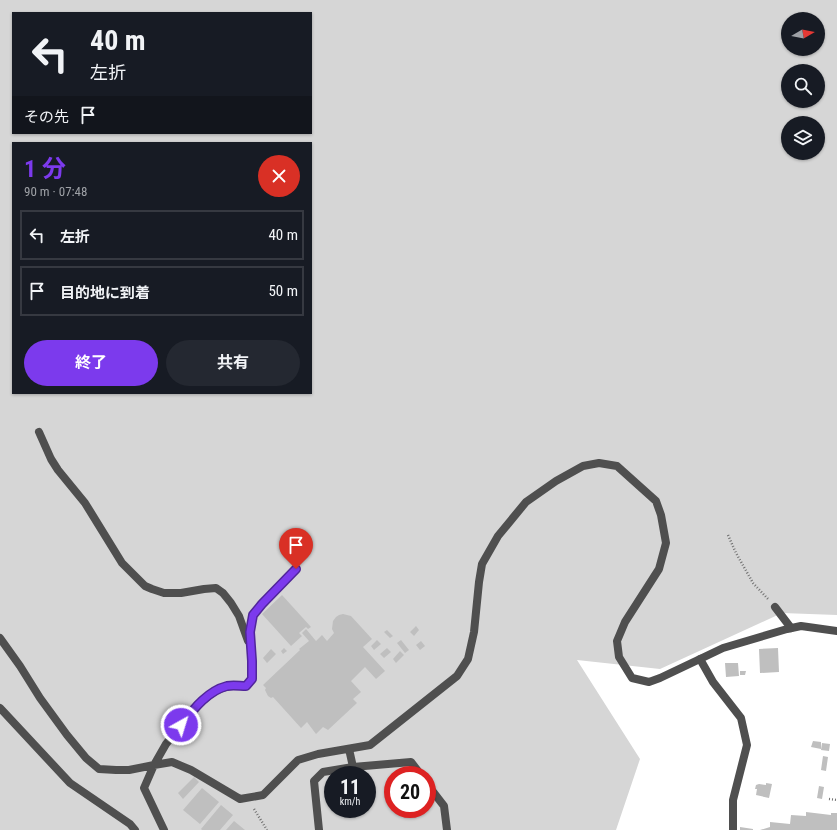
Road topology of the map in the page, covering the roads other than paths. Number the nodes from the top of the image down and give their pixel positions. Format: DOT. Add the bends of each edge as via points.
graph roads {
  1 [pos="39,432"];
  2 [pos="296,569"];
  3 [pos="775,607"];
  4 [pos="791,628"];
  5 [pos="837,631"];
  6 [pos="0,638"];
  7 [pos="251,647"];
  8 [pos="700,659"];
  9 [pos="0,708"];
  10 [pos="348,749"];
  11 [pos="154,765"];
  12 [pos="353,766"];
  13 [pos="365,766"];
  14 [pos="414,766"];
  15 [pos="324,772"];
  16 [pos="436,796"];
  17 [pos="135,830"];
  18 [pos="164,830"];
  19 [pos="319,830"];
  20 [pos="447,830"];
  21 [pos="733,830"];
  1 -- 7 [label="street" via="50,459 89,508 122,563 152,590 181,593 216,588 223,593 239,616"];
  2 -- 7 [label="street" via="253,615"];
  3 -- 4 [label="street"];
  4 -- 5 [label="street" via="801,626"];
  4 -- 8 [label="street" via="723,648"];
  6 -- 11 [label="street" via="67,734 86,758 99,769 122,770"];
  7 -- 11 [label="street" via="252,679 246,686 228,686 215,691 197,705 166,744"];
  8 -- 10 [label="street" via="650,682 632,678 619,657 617,641 625,622 659,569 666,543 661,515 656,501 617,466 599,462 583,466 526,502 498,536 482,564 468,659 457,676 370,745"];
  8 -- 21 [label="street" via="713,682 741,718 747,745 733,800"];
  9 -- 17 [label="street" via="70,783"];
  10 -- 11 [label="street" via="298,760 263,795 240,799 192,770 172,762"];
  10 -- 12 [label="street"];
  11 -- 18 [label="street" via="144,788"];
  13 -- 14 [label="street" via="411,762"];
  15 -- 19 [label="street" via="314,781"];
  16 -- 20 [label="street" via="444,806"];
}
